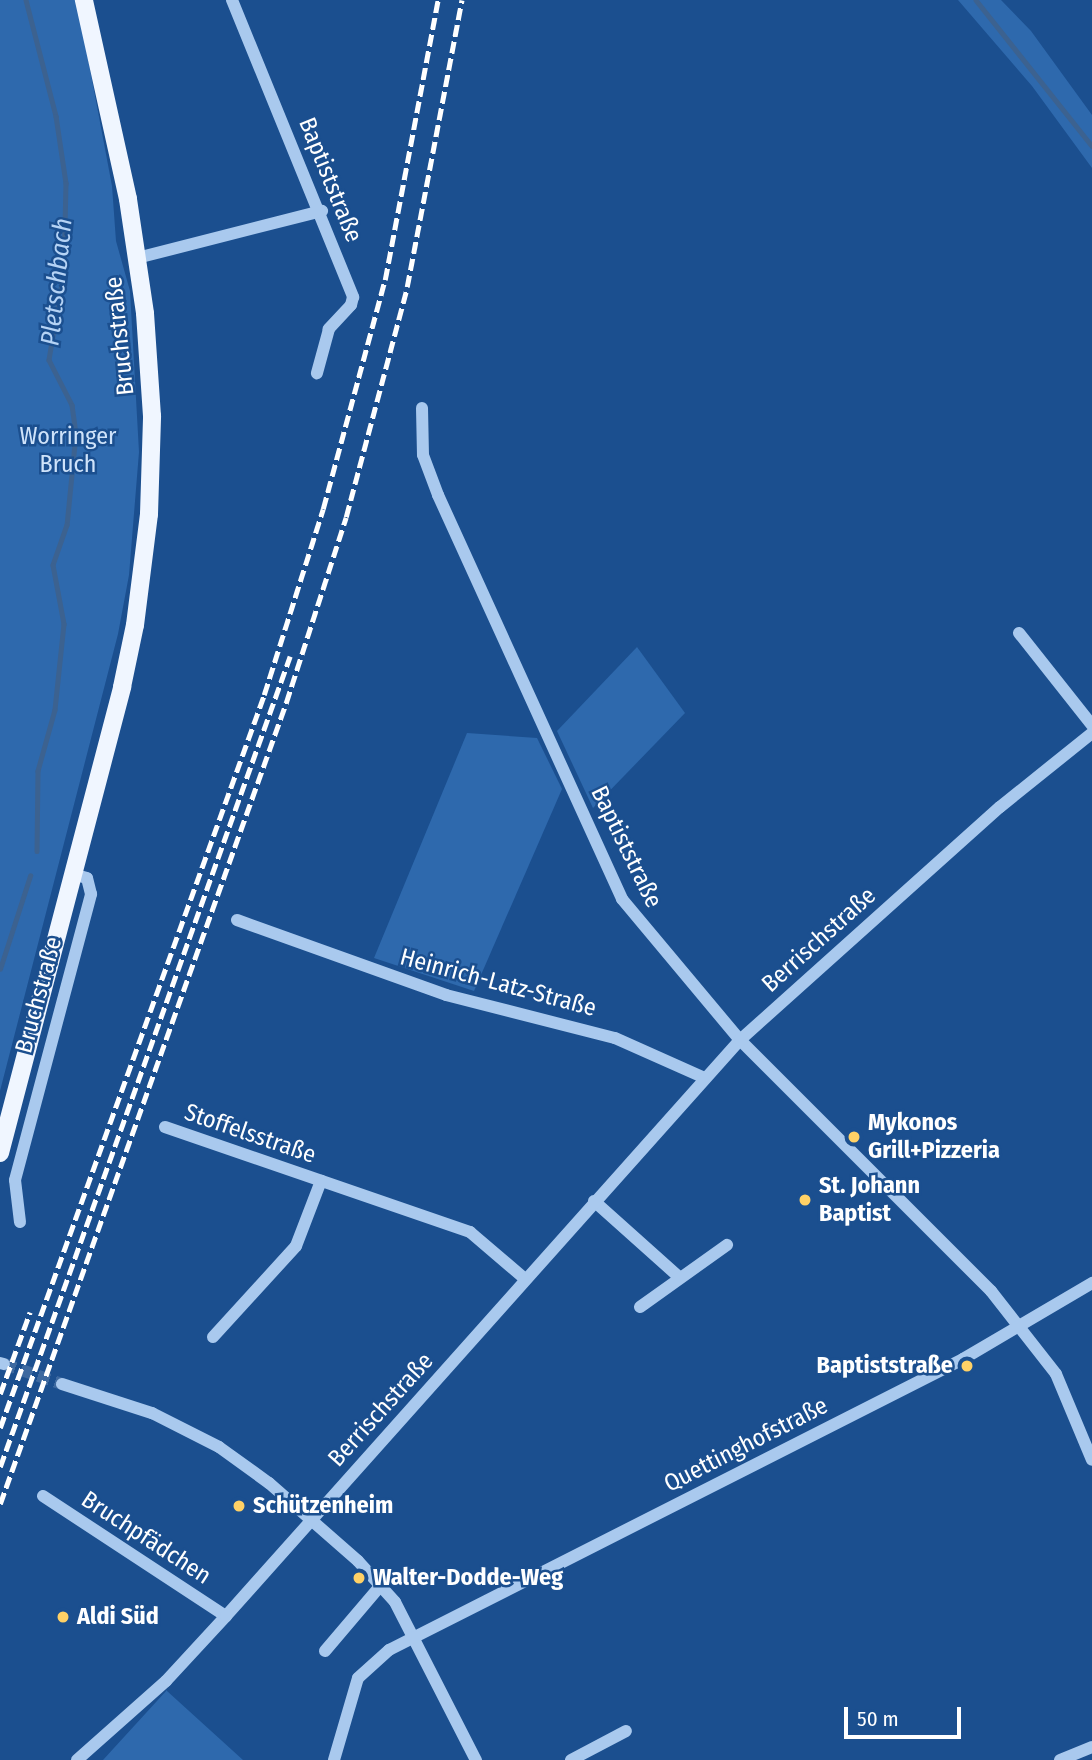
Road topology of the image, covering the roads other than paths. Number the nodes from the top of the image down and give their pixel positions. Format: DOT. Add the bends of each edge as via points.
graph roads {
  1 [pos="84,0"];
  2 [pos="232,0"];
  3 [pos="321,211"];
  4 [pos="137,258"];
  5 [pos="317,373"];
  6 [pos="422,408"];
  7 [pos="1019,633"];
  8 [pos="1092,725"];
  9 [pos="1092,733"];
  10 [pos="72,874"];
  11 [pos="237,920"];
  12 [pos="740,1040"];
  13 [pos="705,1079"];
  14 [pos="165,1127"];
  15 [pos="0,1153"];
  16 [pos="321,1181"];
  17 [pos="594,1201"];
  18 [pos="20,1222"];
  19 [pos="727,1245"];
  20 [pos="679,1278"];
  21 [pos="525,1279"];
  22 [pos="1092,1283"];
  23 [pos="640,1307"];
  24 [pos="1021,1327"];
  25 [pos="213,1337"];
  26 [pos="62,1384"];
  27 [pos="1092,1460"];
  28 [pos="43,1496"];
  29 [pos="312,1520"];
  30 [pos="382,1584"];
  31 [pos="226,1616"];
  32 [pos="414,1637"];
  33 [pos="325,1651"];
  34 [pos="626,1731"];
  35 [pos="1092,1747"];
  36 [pos="76,1760"];
  37 [pos="334,1760"];
  38 [pos="476,1760"];
  39 [pos="571,1760"];
  40 [pos="1060,1760"];
  1 -- 4 [label="main road, Bruchstraße"];
  2 -- 3 [label="street, Baptiststraße"];
  3 -- 4 [label="street"];
  3 -- 5 [label="street, Baptiststraße" via="353,297 329,329"];
  4 -- 10 [label="main road, Bruchstraße" via="152,416 144,562 122,687"];
  6 -- 12 [label="street, Baptiststraße" via="423,455 438,495 622,899"];
  7 -- 8 [label="street"];
  9 -- 12 [label="street, Berrischstraße" via="1007,801"];
  10 -- 15 [label="main road, Bruchstraße"];
  10 -- 18 [label="street, Bruchstraße" via="87,878 91,894 16,1180"];
  11 -- 13 [label="street, Heinrich-Latz-Straße" via="446,995 615,1038"];
  12 -- 13 [label="street, Berrischstraße"];
  12 -- 24 [label="street, Baptiststraße" via="835,1139 958,1255"];
  13 -- 17 [label="street, Berrischstraße"];
  14 -- 16 [label="street, Stoffelsstraße"];
  16 -- 21 [label="street, Stoffelsstraße" via="470,1232"];
  16 -- 25 [label="street, Stoffelsstraße" via="296,1246"];
  17 -- 20 [label="street"];
  17 -- 21 [label="street, Berrischstraße"];
  19 -- 20 [label="street"];
  20 -- 23 [label="street"];
  21 -- 29 [label="street, Berrischstraße"];
  22 -- 24 [label="street, Quettinghofstraße"];
  24 -- 27 [label="street, Baptiststraße" via="1056,1374"];
  24 -- 32 [label="street, Quettinghofstraße"];
  26 -- 29 [label="street" via="183,1427 269,1483"];
  28 -- 31 [label="street, Bruchpfädchen"];
  29 -- 30 [label="street"];
  29 -- 31 [label="street, Berrischstraße"];
  30 -- 32 [label="street"];
  30 -- 33 [label="street"];
  31 -- 36 [label="street, Berrischstraße" via="166,1681"];
  32 -- 37 [label="street, Quettinghofstraße" via="371,1663 358,1678"];
  32 -- 38 [label="street"];
  34 -- 39 [label="street"];
  35 -- 40 [label="street"];
}
